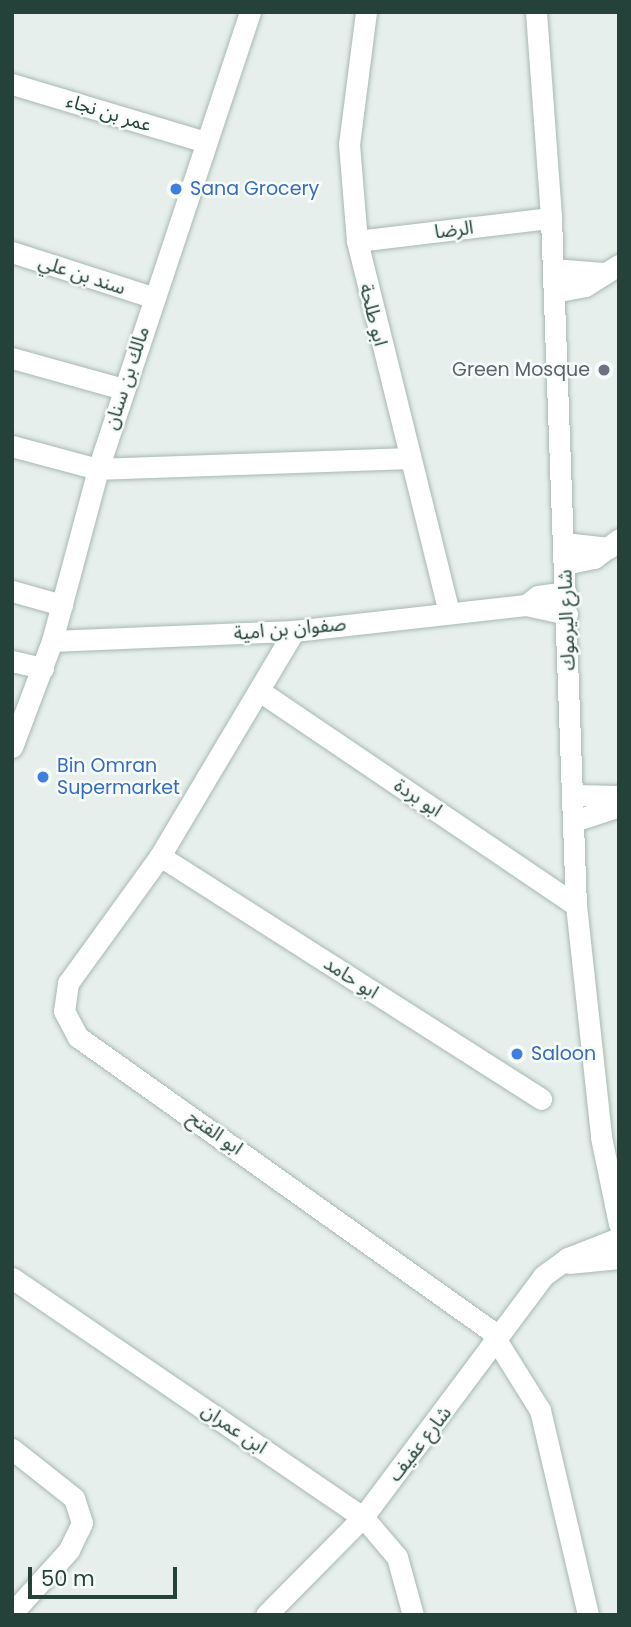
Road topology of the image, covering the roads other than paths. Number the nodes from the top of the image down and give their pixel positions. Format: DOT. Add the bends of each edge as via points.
graph roads {
  1 [pos="250,12"];
  2 [pos="366,12"];
  3 [pos="536,12"];
  4 [pos="12,84"];
  5 [pos="205,142"];
  6 [pos="551,218"];
  7 [pos="357,241"];
  8 [pos="12,252"];
  9 [pos="553,269"];
  10 [pos="611,269"];
  11 [pos="554,292"];
  12 [pos="152,297"];
  13 [pos="12,358"];
  14 [pos="123,389"];
  15 [pos="12,446"];
  16 [pos="408,458"];
  17 [pos="98,469"];
  18 [pos="614,543"];
  19 [pos="565,553"];
  20 [pos="12,591"];
  21 [pos="566,592"];
  22 [pos="62,605"];
  23 [pos="526,605"];
  24 [pos="449,612"];
  25 [pos="567,614"];
  26 [pos="294,631"];
  27 [pos="52,641"];
  28 [pos="12,661"];
  29 [pos="43,668"];
  30 [pos="261,692"];
  31 [pos="12,747"];
  32 [pos="573,795"];
  33 [pos="619,796"];
  34 [pos="619,806"];
  35 [pos="574,821"];
  36 [pos="160,856"];
  37 [pos="576,905"];
  38 [pos="541,1099"];
  39 [pos="619,1224"];
  40 [pos="619,1238"];
  41 [pos="619,1258"];
  42 [pos="560,1263"];
  43 [pos="12,1278"];
  44 [pos="499,1341"];
  45 [pos="12,1449"];
  46 [pos="363,1517"];
  47 [pos="12,1614"];
  48 [pos="266,1615"];
  49 [pos="413,1615"];
  50 [pos="589,1615"];
  1 -- 5 [label="street, مالك بن سنان"];
  2 -- 7 [label="street, ابو طلحة" via="349,144"];
  3 -- 6 [label="street, شارع اليرموك"];
  4 -- 5 [label="street, عمر بن نجاء"];
  5 -- 12 [label="street, مالك بن سنان"];
  6 -- 7 [label="street, الرضا"];
  6 -- 9 [label="street, شارع اليرموك"];
  7 -- 16 [label="street, ابو طلحة"];
  8 -- 12 [label="street, سند بن علي"];
  9 -- 10 [label="street"];
  9 -- 11 [label="street, شارع اليرموك"];
  10 -- 11 [label="street" via="585,286"];
  11 -- 19 [label="street, شارع اليرموك"];
  12 -- 14 [label="street, مالك بن سنان"];
  13 -- 14 [label="street"];
  14 -- 17 [label="street, مالك بن سنان"];
  15 -- 17 [label="street"];
  16 -- 17 [label="street"];
  16 -- 24 [label="street, ابو طلحة"];
  17 -- 22 [label="street, مالك بن سنان"];
  18 -- 19 [label="street"];
  19 -- 21 [label="street, شارع اليرموك"];
  20 -- 22 [label="street"];
  21 -- 23 [label="street, صفوان بن امية" via="538,596"];
  21 -- 25 [label="street, شارع اليرموك"];
  22 -- 27 [label="street, مالك بن سنان"];
  23 -- 24 [label="street, صفوان بن امية"];
  23 -- 25 [label="street, صفوان بن امية"];
  24 -- 26 [label="street, صفوان بن امية"];
  25 -- 32 [label="street, شارع اليرموك"];
  26 -- 27 [label="street, صفوان بن امية"];
  26 -- 30 [label="street, ابو الفتح"];
  27 -- 29 [label="street, مالك بن سنان"];
  28 -- 29 [label="street"];
  29 -- 31 [label="street, مالك بن سنان"];
  30 -- 36 [label="street, ابو الفتح"];
  30 -- 37 [label="street, ابو بردة"];
  32 -- 33 [label="street"];
  32 -- 35 [label="street, شارع اليرموك"];
  34 -- 35 [label="street"];
  35 -- 37 [label="street, شارع اليرموك"];
  36 -- 38 [label="street, ابو حامد"];
  36 -- 44 [label="street, ابو الفتح" via="68,983 64,1011 78,1037 470,1312"];
  37 -- 39 [label="street, شارع اليرموك" via="601,1137"];
  40 -- 42 [label="street, شارع عفيف"];
  41 -- 42 [label="street"];
  42 -- 44 [label="street, شارع عفيف" via="536,1284"];
  43 -- 46 [label="street, ابن عمران"];
  44 -- 46 [label="street, شارع عفيف"];
  44 -- 50 [label="street, ابو الفتح" via="540,1410"];
  45 -- 47 [label="street" via="74,1498 82,1523 69,1550"];
  46 -- 48 [label="street, شارع عفيف"];
  46 -- 49 [label="street, ابن عمران" via="397,1557"];
}
